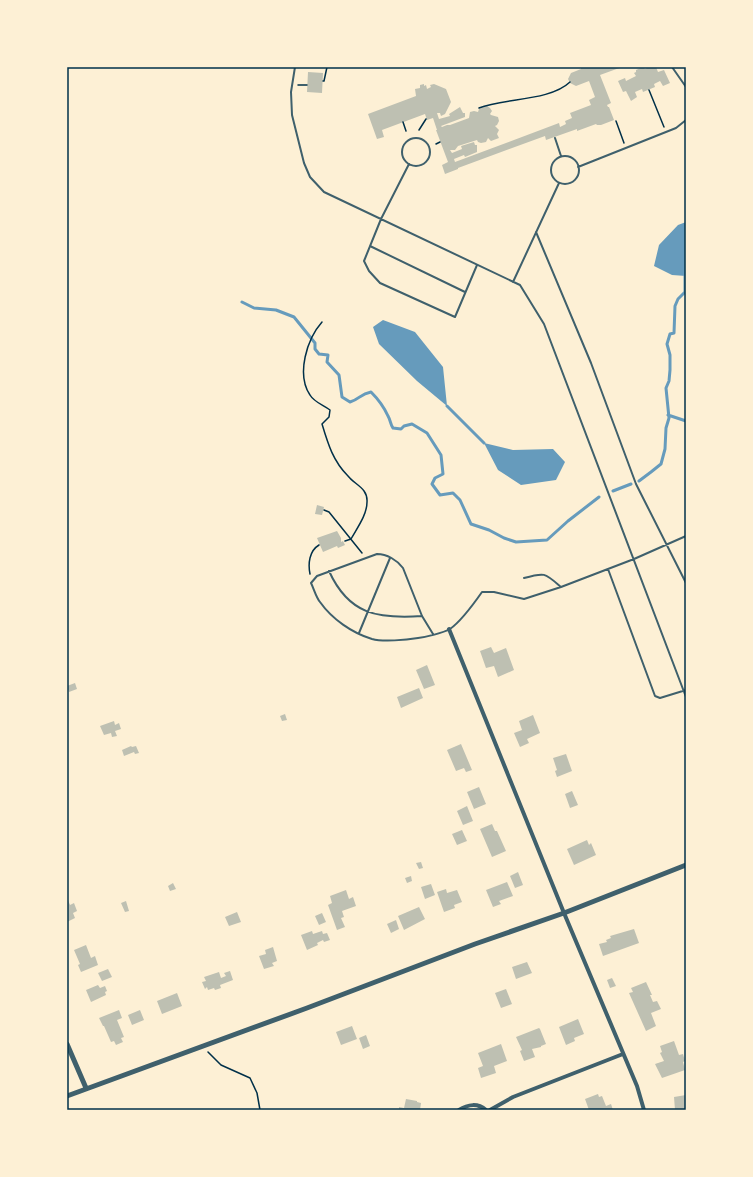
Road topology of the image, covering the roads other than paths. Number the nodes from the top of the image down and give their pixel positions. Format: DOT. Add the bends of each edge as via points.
graph roads {
  1 [pos="295,67"];
  2 [pos="672,67"];
  3 [pos="686,87"];
  4 [pos="686,120"];
  5 [pos="556,138"];
  6 [pos="562,156"];
  7 [pos="409,164"];
  8 [pos="578,167"];
  9 [pos="559,183"];
  10 [pos="381,219"];
  11 [pos="536,232"];
  12 [pos="370,246"];
  13 [pos="477,264"];
  14 [pos="514,282"];
  15 [pos="465,292"];
  16 [pos="686,536"];
  17 [pos="667,544"];
  18 [pos="390,558"];
  19 [pos="634,559"];
  20 [pos="608,569"];
  21 [pos="330,571"];
  22 [pos="524,578"];
  23 [pos="686,583"];
  24 [pos="561,587"];
  25 [pos="368,612"];
  26 [pos="422,616"];
  27 [pos="450,629"];
  28 [pos="359,633"];
  29 [pos="433,634"];
  30 [pos="686,690"];
  31 [pos="683,691"];
  32 [pos="686,696"];
  33 [pos="686,865"];
  34 [pos="564,913"];
  35 [pos="67,1044"];
  36 [pos="623,1054"];
  37 [pos="86,1088"];
  38 [pos="67,1096"];
  39 [pos="459,1110"];
  40 [pos="486,1110"];
  41 [pos="490,1110"];
  42 [pos="644,1110"];
  1 -- 10 [label="lane" via="291,92 292,115 304,164 310,177 324,192"];
  2 -- 3 [label="lane"];
  4 -- 8 [label="lane" via="676,128"];
  5 -- 6 [label="lane"];
  6 -- 8 [label="lane" via="572,158"];
  6 -- 9 [label="lane" via="554,161 550,169 552,178"];
  7 -- 7 [label="lane" via="423,165 429,158 430,149 422,139 412,139 403,148 403,158"];
  7 -- 10 [label="lane"];
  8 -- 9 [label="lane" via="575,180 566,184"];
  9 -- 11 [label="lane"];
  10 -- 12 [label="lane"];
  10 -- 13 [label="lane"];
  11 -- 14 [label="lane"];
  11 -- 17 [label="lane" via="591,363 636,484"];
  12 -- 15 [label="lane"];
  12 -- 15 [label="lane" via="364,260 368,271 380,283 455,317"];
  13 -- 14 [label="lane"];
  13 -- 15 [label="lane"];
  14 -- 19 [label="lane" via="520,285 544,324"];
  16 -- 17 [label="lane"];
  17 -- 19 [label="lane"];
  17 -- 23 [label="lane"];
  18 -- 21 [label="lane" via="377,554"];
  18 -- 25 [label="lane"];
  18 -- 26 [label="lane" via="404,568"];
  19 -- 20 [label="lane"];
  19 -- 31 [label="lane"];
  20 -- 24 [label="lane"];
  20 -- 31 [label="lane" via="655,696 660,698"];
  21 -- 25 [label="lane" via="336,586 348,600"];
  21 -- 28 [label="lane" via="317,576 311,583 319,602 351,630"];
  22 -- 24 [label="lane" via="540,573"];
  24 -- 27 [label="lane" via="524,599 482,592"];
  25 -- 26 [label="lane" via="380,616"];
  25 -- 28 [label="lane"];
  26 -- 29 [label="lane"];
  27 -- 29 [label="lane"];
  27 -- 34 [label="street"];
  28 -- 29 [label="lane" via="373,640 405,641"];
  30 -- 31 [label="lane"];
  31 -- 32 [label="lane"];
  33 -- 34 [label="street"];
  34 -- 36 [label="street"];
  34 -- 37 [label="street"];
  35 -- 37 [label="street"];
  36 -- 41 [label="street" via="532,1089"];
  36 -- 42 [label="street"];
  37 -- 38 [label="street"];
  39 -- 40 [label="street" via="476,1105"];
}
